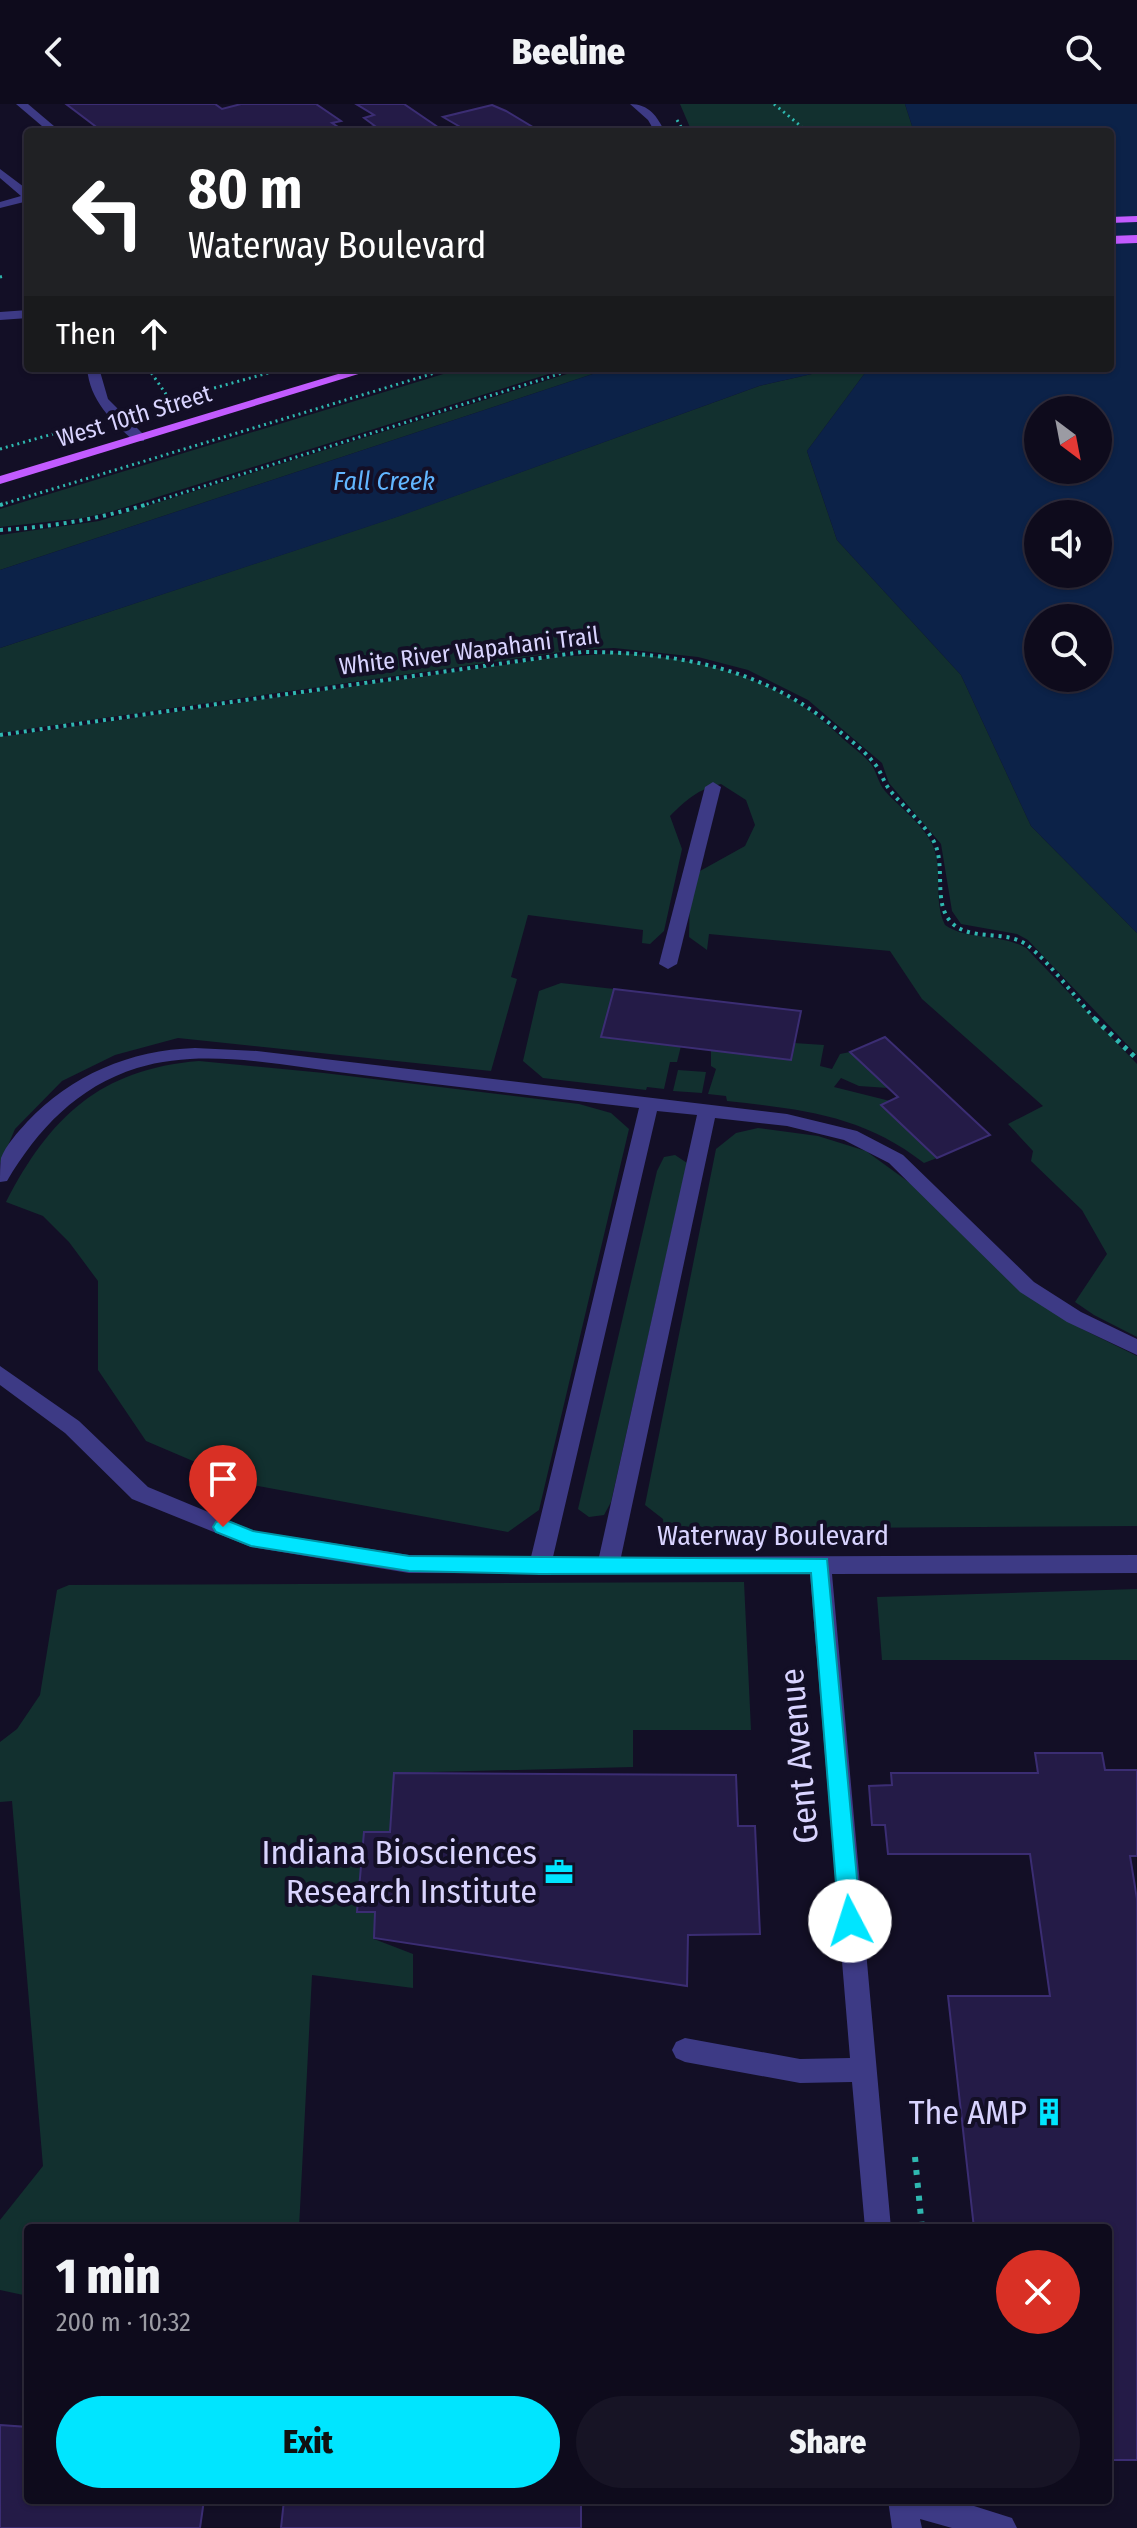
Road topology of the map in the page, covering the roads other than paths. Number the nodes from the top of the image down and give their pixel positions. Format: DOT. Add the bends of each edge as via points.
graph roads {
  1 [pos="21,104"];
  2 [pos="635,104"];
  3 [pos="51,128"];
  4 [pos="657,128"];
  5 [pos="0,172"];
  6 [pos="13,184"];
  7 [pos="0,187"];
  8 [pos="24,194"];
  9 [pos="24,198"];
  10 [pos="0,205"];
  11 [pos="1137,219"];
  12 [pos="1114,220"];
  13 [pos="1137,239"];
  14 [pos="1114,240"];
  15 [pos="24,314"];
  16 [pos="0,316"];
  17 [pos="93,372"];
  18 [pos="359,372"];
  19 [pos="139,438"];
  20 [pos="0,480"];
  21 [pos="713,787"];
  22 [pos="668,964"];
  23 [pos="649,1104"];
  24 [pos="707,1112"];
  25 [pos="0,1176"];
  26 [pos="1137,1348"];
  27 [pos="0,1374"];
  28 [pos="1137,1564"];
  29 [pos="820,1565"];
  30 [pos="540,1566"];
  31 [pos="608,1566"];
  32 [pos="685,2050"];
  33 [pos="863,2070"];
  34 [pos="878,2224"];
  35 [pos="904,2504"];
  36 [pos="918,2504"];
  37 [pos="907,2528"];
  38 [pos="1002,2528"];
  1 -- 3 [label="street"];
  2 -- 4 [label="street"];
  5 -- 6 [label="street"];
  6 -- 7 [label="street"];
  6 -- 8 [label="street"];
  9 -- 10 [label="street"];
  11 -- 12 [label="main road"];
  13 -- 14 [label="main road"];
  15 -- 16 [label="street"];
  17 -- 19 [label="street" via="103,405"];
  18 -- 19 [label="main road, West 10th Street"];
  19 -- 20 [label="main road, West 10th Street"];
  21 -- 22 [label="street"];
  23 -- 24 [label="street"];
  23 -- 25 [label="street" via="257,1057 159,1057 119,1067 67,1093 33,1127"];
  23 -- 30 [label="street"];
  24 -- 26 [label="street" via="787,1120 837,1132 896,1159 1027,1287"];
  24 -- 31 [label="street"];
  27 -- 30 [label="street, Waterway Boulevard" via="72,1427 140,1493 251,1539 409,1564"];
  28 -- 29 [label="street, Waterway Boulevard"];
  29 -- 31 [label="street, Waterway Boulevard"];
  29 -- 33 [label="street, Gent Avenue"];
  30 -- 31 [label="street, Waterway Boulevard"];
  32 -- 33 [label="street" via="800,2071"];
  33 -- 34 [label="street, Gent Avenue"];
  35 -- 37 [label="street"];
  36 -- 38 [label="street"];
}
